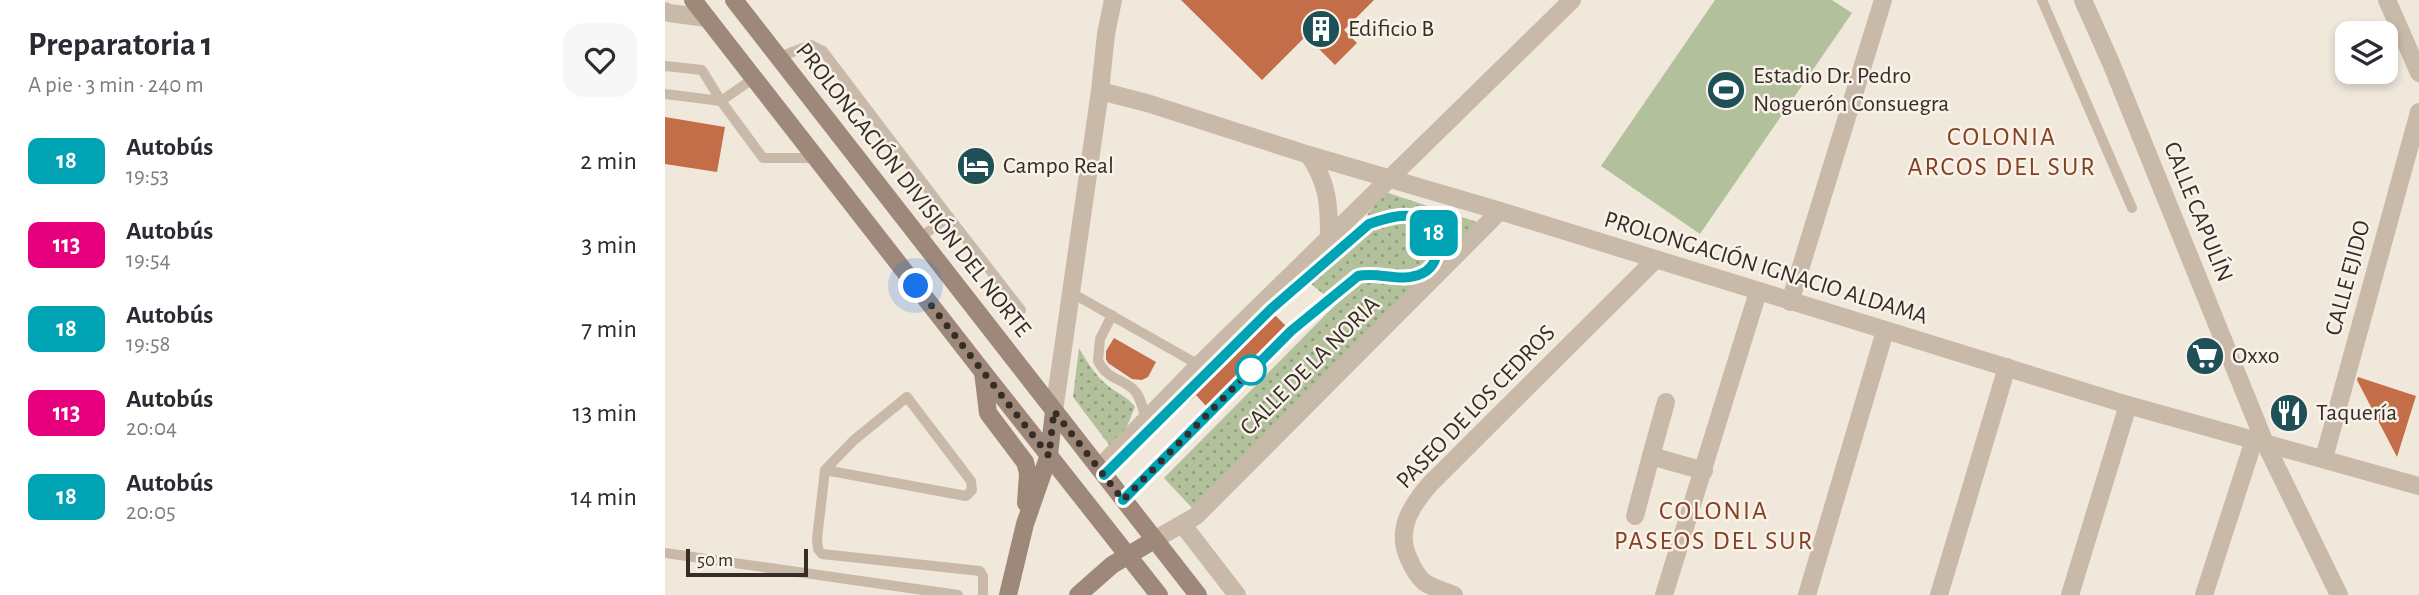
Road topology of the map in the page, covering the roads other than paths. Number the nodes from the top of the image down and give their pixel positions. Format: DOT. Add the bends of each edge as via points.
graph roads {
  1 [pos="694,0"];
  2 [pos="734,0"];
  3 [pos="1113,0"];
  4 [pos="1572,0"];
  5 [pos="1883,0"];
  6 [pos="2042,0"];
  7 [pos="2083,0"];
  8 [pos="2388,0"];
  9 [pos="665,10"];
  10 [pos="707,18"];
  11 [pos="779,57"];
  12 [pos="665,65"];
  13 [pos="2419,73"];
  14 [pos="754,78"];
  15 [pos="1100,91"];
  16 [pos="665,94"];
  17 [pos="721,101"];
  18 [pos="2419,112"];
  19 [pos="1309,155"];
  20 [pos="816,158"];
  21 [pos="1389,178"];
  22 [pos="878,184"];
  23 [pos="849,200"];
  24 [pos="2132,208"];
  25 [pos="1500,211"];
  26 [pos="949,218"];
  27 [pos="1329,236"];
  28 [pos="919,237"];
  29 [pos="1656,259"];
  30 [pos="1758,292"];
  31 [pos="1072,293"];
  32 [pos="1790,302"];
  33 [pos="1021,310"];
  34 [pos="1112,315"];
  35 [pos="1885,331"];
  36 [pos="1199,365"];
  37 [pos="2007,367"];
  38 [pos="983,372"];
  39 [pos="1666,402"];
  40 [pos="2128,405"];
  41 [pos="1054,411"];
  42 [pos="1147,421"];
  43 [pos="2259,442"];
  44 [pos="1049,456"];
  45 [pos="1651,456"];
  46 [pos="2324,458"];
  47 [pos="825,470"];
  48 [pos="1704,471"];
  49 [pos="1101,472"];
  50 [pos="2419,485"];
  51 [pos="1123,500"];
  52 [pos="1635,516"];
  53 [pos="1025,524"];
  54 [pos="1183,525"];
  55 [pos="1154,540"];
  56 [pos="665,553"];
  57 [pos="1129,554"];
  58 [pos="958,595"];
  59 [pos="983,595"];
  60 [pos="1008,595"];
  61 [pos="1078,595"];
  62 [pos="1159,595"];
  63 [pos="1198,595"];
  64 [pos="1237,595"];
  65 [pos="1454,595"];
  66 [pos="1664,595"];
  67 [pos="1807,595"];
  68 [pos="1939,595"];
  69 [pos="2070,595"];
  70 [pos="2204,595"];
  71 [pos="2339,595"];
  1 -- 10 [label="main road"];
  2 -- 11 [label="main road, PROLONGACIÓN DIVISIÓN DEL NORTE"];
  3 -- 15 [label="street"];
  4 -- 21 [label="street"];
  5 -- 32 [label="street"];
  6 -- 24 [label="lane"];
  7 -- 43 [label="street, CALLE CAPULÍN"];
  8 -- 13 [label="street"];
  9 -- 10 [label="street"];
  10 -- 14 [label="main road"];
  11 -- 22 [label="main road, PROLONGACIÓN DIVISIÓN DEL NORTE"];
  11 -- 26 [label="lane" via="811,45 823,51"];
  12 -- 17 [label="lane" via="702,70"];
  14 -- 17 [label="lane"];
  14 -- 20 [label="main road"];
  15 -- 19 [label="street, PROLONGACIÓN IGNACIO ALDAMA"];
  15 -- 31 [label="street"];
  16 -- 17 [label="lane"];
  17 -- 20 [label="lane" via="763,158"];
  18 -- 46 [label="street, CALLE EJIDO"];
  19 -- 21 [label="street, PROLONGACIÓN IGNACIO ALDAMA"];
  19 -- 27 [label="street" via="1329,201"];
  20 -- 23 [label="main road"];
  21 -- 25 [label="street, PROLONGACIÓN IGNACIO ALDAMA"];
  21 -- 27 [label="street"];
  22 -- 23 [label="main road"];
  22 -- 28 [label="main road, PROLONGACIÓN DIVISIÓN DEL NORTE"];
  23 -- 38 [label="main road"];
  25 -- 29 [label="street, PROLONGACIÓN IGNACIO ALDAMA"];
  25 -- 54 [label="street, CALLE DE LA NORIA"];
  26 -- 28 [label="lane"];
  26 -- 33 [label="lane"];
  27 -- 36 [label="street"];
  28 -- 41 [label="main road, PROLONGACIÓN DIVISIÓN DEL NORTE"];
  29 -- 30 [label="street, PROLONGACIÓN IGNACIO ALDAMA"];
  29 -- 65 [label="street, PASEO DE LOS CEDROS" via="1412,505 1403,538 1413,568 1423,582"];
  30 -- 32 [label="street, PROLONGACIÓN IGNACIO ALDAMA"];
  30 -- 48 [label="street"];
  31 -- 34 [label="lane"];
  31 -- 41 [label="street"];
  32 -- 35 [label="street, PROLONGACIÓN IGNACIO ALDAMA"];
  34 -- 36 [label="lane"];
  34 -- 42 [label="lane" via="1100,339 1098,361 1107,374 1132,388"];
  35 -- 37 [label="street, PROLONGACIÓN IGNACIO ALDAMA"];
  35 -- 67 [label="street"];
  36 -- 42 [label="street"];
  37 -- 40 [label="street, PROLONGACIÓN IGNACIO ALDAMA"];
  37 -- 68 [label="street"];
  38 -- 44 [label="main road"];
  38 -- 53 [label="main road" via="988,413 1025,462"];
  39 -- 45 [label="street"];
  40 -- 43 [label="street, PROLONGACIÓN IGNACIO ALDAMA"];
  40 -- 69 [label="street"];
  41 -- 44 [label="main road"];
  41 -- 49 [label="main road, PROLONGACIÓN DIVISIÓN DEL NORTE"];
  42 -- 49 [label="street"];
  43 -- 46 [label="street, PROLONGACIÓN IGNACIO ALDAMA"];
  43 -- 70 [label="street"];
  43 -- 71 [label="street, CALLE CAPULÍN"];
  44 -- 53 [label="main road"];
  44 -- 57 [label="main road"];
  45 -- 48 [label="street"];
  45 -- 52 [label="street"];
  46 -- 50 [label="street, PROLONGACIÓN IGNACIO ALDAMA"];
  47 -- 47 [label="lane" via="907,397 971,481 972,490 966,496"];
  47 -- 59 [label="lane" via="817,540 823,554 980,571"];
  48 -- 66 [label="street"];
  49 -- 51 [label="main road, PROLONGACIÓN DIVISIÓN DEL NORTE"];
  49 -- 51 [label="lane" via="1271,309 1369,224 1409,216 1420,217 1431,227 1438,253 1434,265 1406,278 1372,273 1358,276 1291,331"];
  51 -- 55 [label="main road, PROLONGACIÓN DIVISIÓN DEL NORTE"];
  53 -- 60 [label="main road"];
  54 -- 55 [label="street, CALLE DE LA NORIA"];
  54 -- 64 [label="street"];
  55 -- 57 [label="main road"];
  55 -- 63 [label="main road, PROLONGACIÓN DIVISIÓN DEL NORTE"];
  56 -- 58 [label="lane"];
  57 -- 61 [label="main road"];
  57 -- 62 [label="main road"];
}
